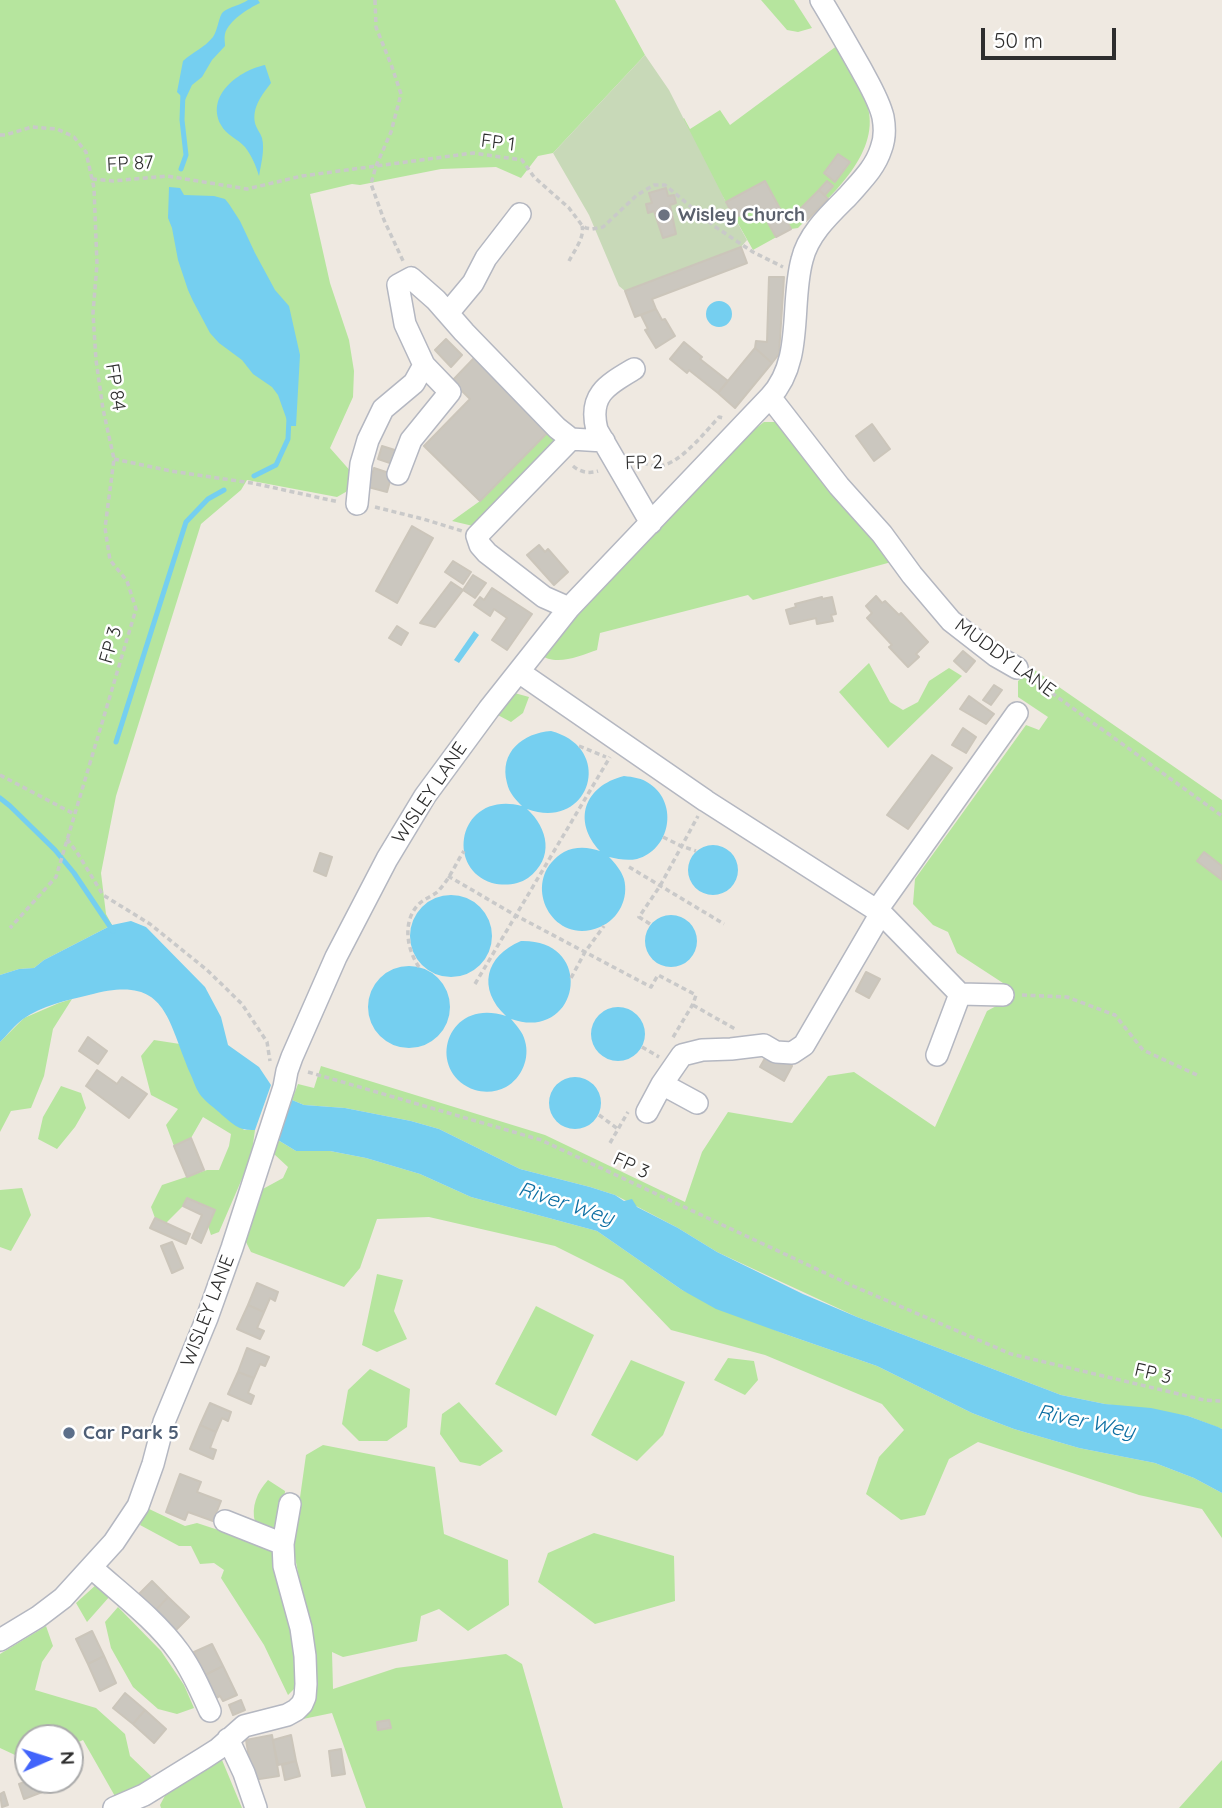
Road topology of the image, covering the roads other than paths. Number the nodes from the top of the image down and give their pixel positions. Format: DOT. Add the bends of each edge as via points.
graph roads {
  1 [pos="821,0"];
  2 [pos="520,214"];
  3 [pos="448,313"];
  4 [pos="424,365"];
  5 [pos="634,369"];
  6 [pos="771,397"];
  7 [pos="571,439"];
  8 [pos="604,441"];
  9 [pos="398,474"];
  10 [pos="357,504"];
  11 [pos="651,523"];
  12 [pos="569,608"];
  13 [pos="1017,668"];
  14 [pos="519,672"];
  15 [pos="1017,713"];
  16 [pos="879,912"];
  17 [pos="960,994"];
  18 [pos="1003,995"];
  19 [pos="937,1055"];
  20 [pos="662,1084"];
  21 [pos="697,1103"];
  22 [pos="640,1109"];
  23 [pos="289,1504"];
  24 [pos="225,1521"];
  25 [pos="283,1544"];
  26 [pos="92,1568"];
  27 [pos="0,1640"];
  28 [pos="210,1711"];
  29 [pos="228,1739"];
  30 [pos="114,1808"];
  31 [pos="256,1808"];
  1 -- 6 [label="street, WISLEY LANE" via="879,105 884,136 869,173 822,223 802,257 790,355 782,382"];
  2 -- 3 [label="street"];
  3 -- 4 [label="street" via="411,278 398,285 405,324"];
  3 -- 7 [label="street"];
  4 -- 9 [label="street" via="450,392 411,440"];
  4 -- 10 [label="street" via="414,383 383,409 368,440"];
  5 -- 8 [label="street" via="611,383 594,405 597,430"];
  6 -- 11 [label="street, WISLEY LANE"];
  6 -- 13 [label="street, MUDDY LANE" via="951,621"];
  7 -- 8 [label="street"];
  7 -- 12 [label="street" via="477,536 487,553 544,597"];
  8 -- 11 [label="street"];
  11 -- 12 [label="street, WISLEY LANE"];
  12 -- 14 [label="street, WISLEY LANE"];
  14 -- 16 [label="street" via="615,751 706,801"];
  14 -- 26 [label="street, WISLEY LANE" via="425,796 336,957 286,1079 207,1318 164,1422 145,1491 131,1519"];
  15 -- 16 [label="street"];
  16 -- 17 [label="street"];
  16 -- 20 [label="street" via="804,1045 792,1053 776,1052 765,1045 682,1055"];
  17 -- 18 [label="street"];
  17 -- 19 [label="street"];
  20 -- 21 [label="street"];
  20 -- 22 [label="street"];
  23 -- 25 [label="street"];
  24 -- 25 [label="street"];
  25 -- 29 [label="street" via="303,1642 305,1697 287,1715 244,1726"];
  26 -- 27 [label="street, WISLEY LANE" via="63,1598"];
  26 -- 28 [label="street" via="178,1650"];
  29 -- 30 [label="street" via="144,1795"];
  29 -- 31 [label="street"];
}
